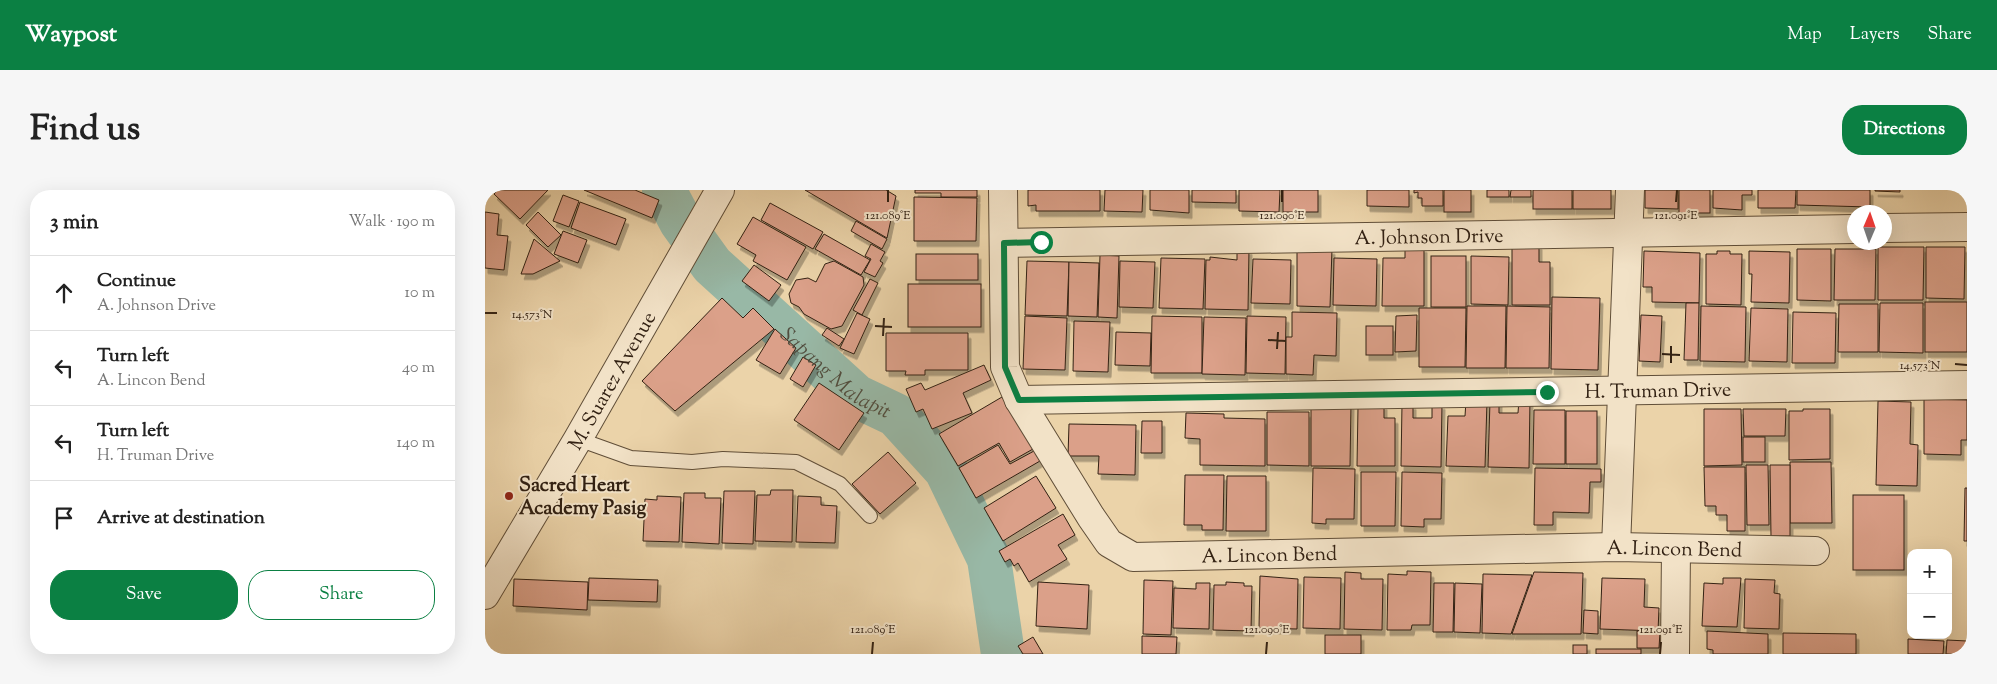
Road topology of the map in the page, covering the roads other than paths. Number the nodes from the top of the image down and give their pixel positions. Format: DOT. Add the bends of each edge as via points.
graph roads {
  1 [pos="720,190"];
  2 [pos="1003,190"];
  3 [pos="1630,190"];
  4 [pos="1967,227"];
  5 [pos="1892,228"];
  6 [pos="1847,229"];
  7 [pos="1629,232"];
  8 [pos="1004,243"];
  9 [pos="1967,385"];
  10 [pos="1622,391"];
  11 [pos="1019,400"];
  12 [pos="578,439"];
  13 [pos="870,516"];
  14 [pos="1616,547"];
  15 [pos="1676,549"];
  16 [pos="1815,551"];
  17 [pos="485,595"];
  18 [pos="1675,654"];
  1 -- 12 [label="street, M. Suarez Avenue"];
  2 -- 8 [label="street, A. Lincon Bend"];
  3 -- 7 [label="street"];
  4 -- 5 [label="street"];
  6 -- 7 [label="street, A. Johnson Drive"];
  7 -- 8 [label="street, A. Johnson Drive"];
  7 -- 10 [label="street"];
  8 -- 11 [label="street, A. Lincon Bend" via="1005,367"];
  9 -- 10 [label="street, H. Truman Drive"];
  10 -- 11 [label="street, H. Truman Drive"];
  10 -- 14 [label="street"];
  11 -- 14 [label="street, A. Lincon Bend" via="1109,543 1133,557"];
  12 -- 13 [label="lane" via="631,458 692,462 723,459 797,462 840,484"];
  12 -- 17 [label="street, M. Suarez Avenue"];
  14 -- 15 [label="street, A. Lincon Bend"];
  15 -- 16 [label="street, A. Lincon Bend"];
  15 -- 18 [label="street"];
}
